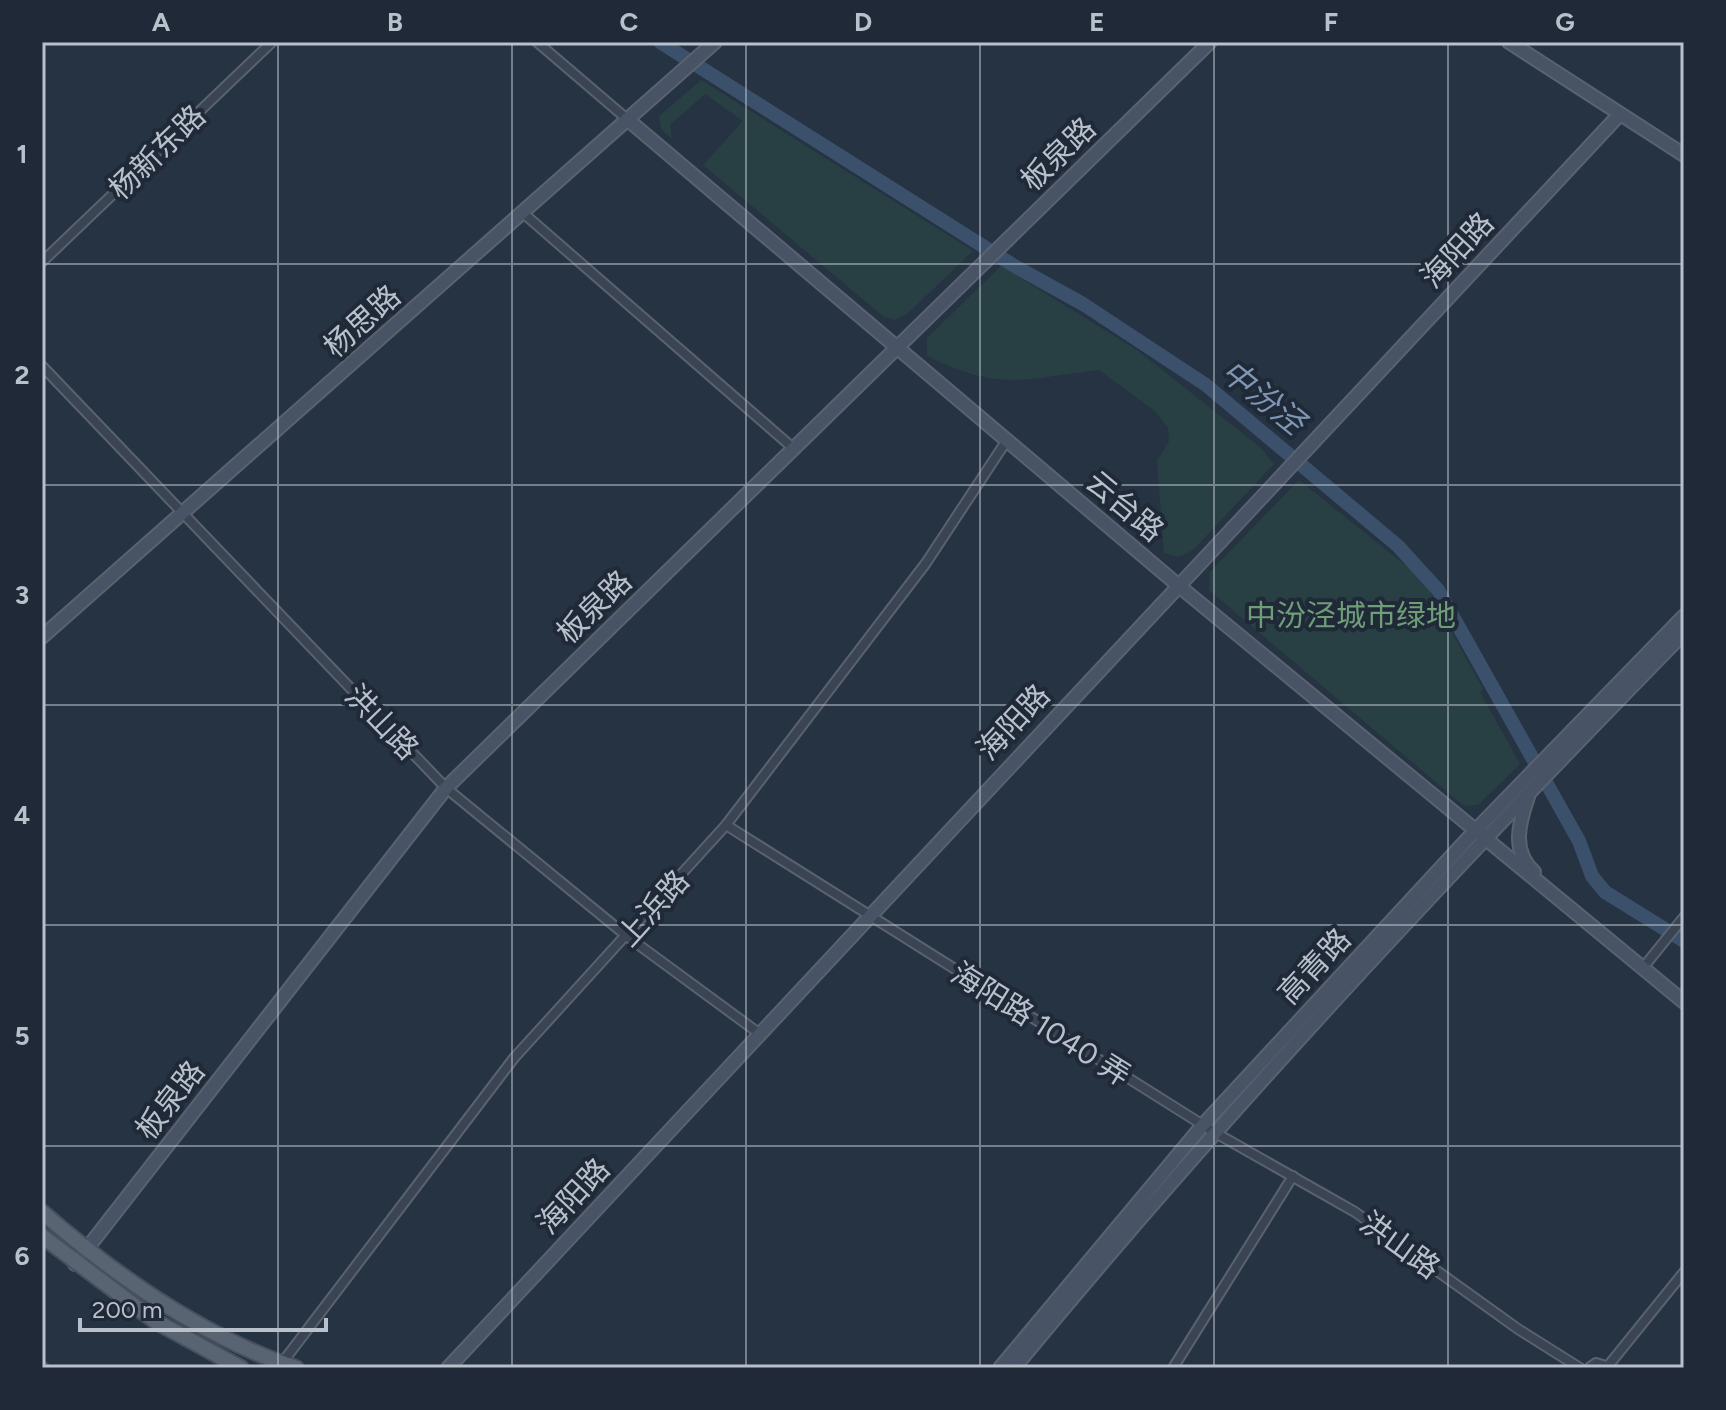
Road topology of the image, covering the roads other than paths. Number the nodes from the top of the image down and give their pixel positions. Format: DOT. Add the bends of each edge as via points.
graph roads {
  1 [pos="272,42"];
  2 [pos="537,42"];
  3 [pos="715,42"];
  4 [pos="1210,42"];
  5 [pos="1509,42"];
  6 [pos="1620,114"];
  7 [pos="627,119"];
  8 [pos="1684,155"];
  9 [pos="522,212"];
  10 [pos="42,262"];
  11 [pos="896,348"];
  12 [pos="42,366"];
  13 [pos="1007,440"];
  14 [pos="793,448"];
  15 [pos="181,515"];
  16 [pos="1179,586"];
  17 [pos="1684,616"];
  18 [pos="1684,633"];
  19 [pos="42,637"];
  20 [pos="1553,759"];
  21 [pos="1531,785"];
  22 [pos="446,788"];
  23 [pos="726,825"];
  24 [pos="1479,836"];
  25 [pos="1556,898"];
  26 [pos="869,915"];
  27 [pos="1681,920"];
  28 [pos="628,937"];
  29 [pos="1642,969"];
  30 [pos="1684,1002"];
  31 [pos="760,1034"];
  32 [pos="1208,1128"];
  33 [pos="1293,1176"];
  34 [pos="42,1212"];
  35 [pos="42,1236"];
  36 [pos="86,1249"];
  37 [pos="75,1264"];
  38 [pos="1684,1272"];
  39 [pos="289,1366"];
  40 [pos="234,1367"];
  41 [pos="1609,1367"];
  42 [pos="448,1368"];
  43 [pos="1000,1368"];
  44 [pos="1014,1368"];
  45 [pos="1173,1368"];
  46 [pos="1580,1368"];
  47 [pos="1589,1368"];
  1 -- 10 [label="street, 杨新东路"];
  2 -- 7 [label="street, 云台路"];
  3 -- 7 [label="street, 杨思路"];
  4 -- 11 [label="street, 板泉路"];
  5 -- 6 [label="street"];
  6 -- 8 [label="street"];
  6 -- 16 [label="street, 海阳路"];
  7 -- 9 [label="street, 杨思路"];
  7 -- 11 [label="street, 云台路"];
  9 -- 14 [label="street"];
  9 -- 15 [label="street, 杨思路"];
  11 -- 13 [label="street, 云台路"];
  11 -- 14 [label="street, 板泉路"];
  12 -- 15 [label="street, 洪山路"];
  13 -- 16 [label="street, 云台路"];
  13 -- 23 [label="street, 上浜路" via="926,563"];
  14 -- 22 [label="street, 板泉路"];
  15 -- 19 [label="street, 杨思路"];
  15 -- 22 [label="street, 洪山路"];
  16 -- 24 [label="street, 云台路"];
  16 -- 26 [label="street, 海阳路"];
  17 -- 20 [label="street, 高青路"];
  18 -- 20 [label="street, 高青路"];
  20 -- 21 [label="street, 高青路"];
  21 -- 24 [label="street, 高青路"];
  21 -- 25 [label="street" via="1518,826 1521,856"];
  22 -- 28 [label="street, 洪山路"];
  22 -- 36 [label="street, 板泉路"];
  23 -- 26 [label="street, 海阳路 1040 弄"];
  23 -- 28 [label="street, 上浜路"];
  24 -- 25 [label="street, 云台路"];
  24 -- 32 [label="street, 高青路"];
  25 -- 29 [label="street, 云台路"];
  26 -- 31 [label="street, 海阳路"];
  26 -- 32 [label="street, 海阳路 1040 弄"];
  27 -- 29 [label="street"];
  28 -- 31 [label="street, 洪山路"];
  28 -- 39 [label="street, 上浜路" via="514,1058"];
  29 -- 30 [label="street, 云台路"];
  31 -- 42 [label="street, 海阳路"];
  32 -- 33 [label="street, 洪山路"];
  32 -- 43 [label="street, 高青路"];
  32 -- 44 [label="street, 高青路"];
  33 -- 45 [label="street"];
  33 -- 46 [label="street, 洪山路" via="1371,1223"];
  34 -- 36 [label="main road"];
  35 -- 37 [label="main road"];
  36 -- 37 [label="street, 板泉路"];
  36 -- 39 [label="main road" via="183,1314"];
  37 -- 40 [label="main road" via="155,1321"];
  38 -- 41 [label="street"];
  41 -- 47 [label="street" via="1596,1363"];
}
